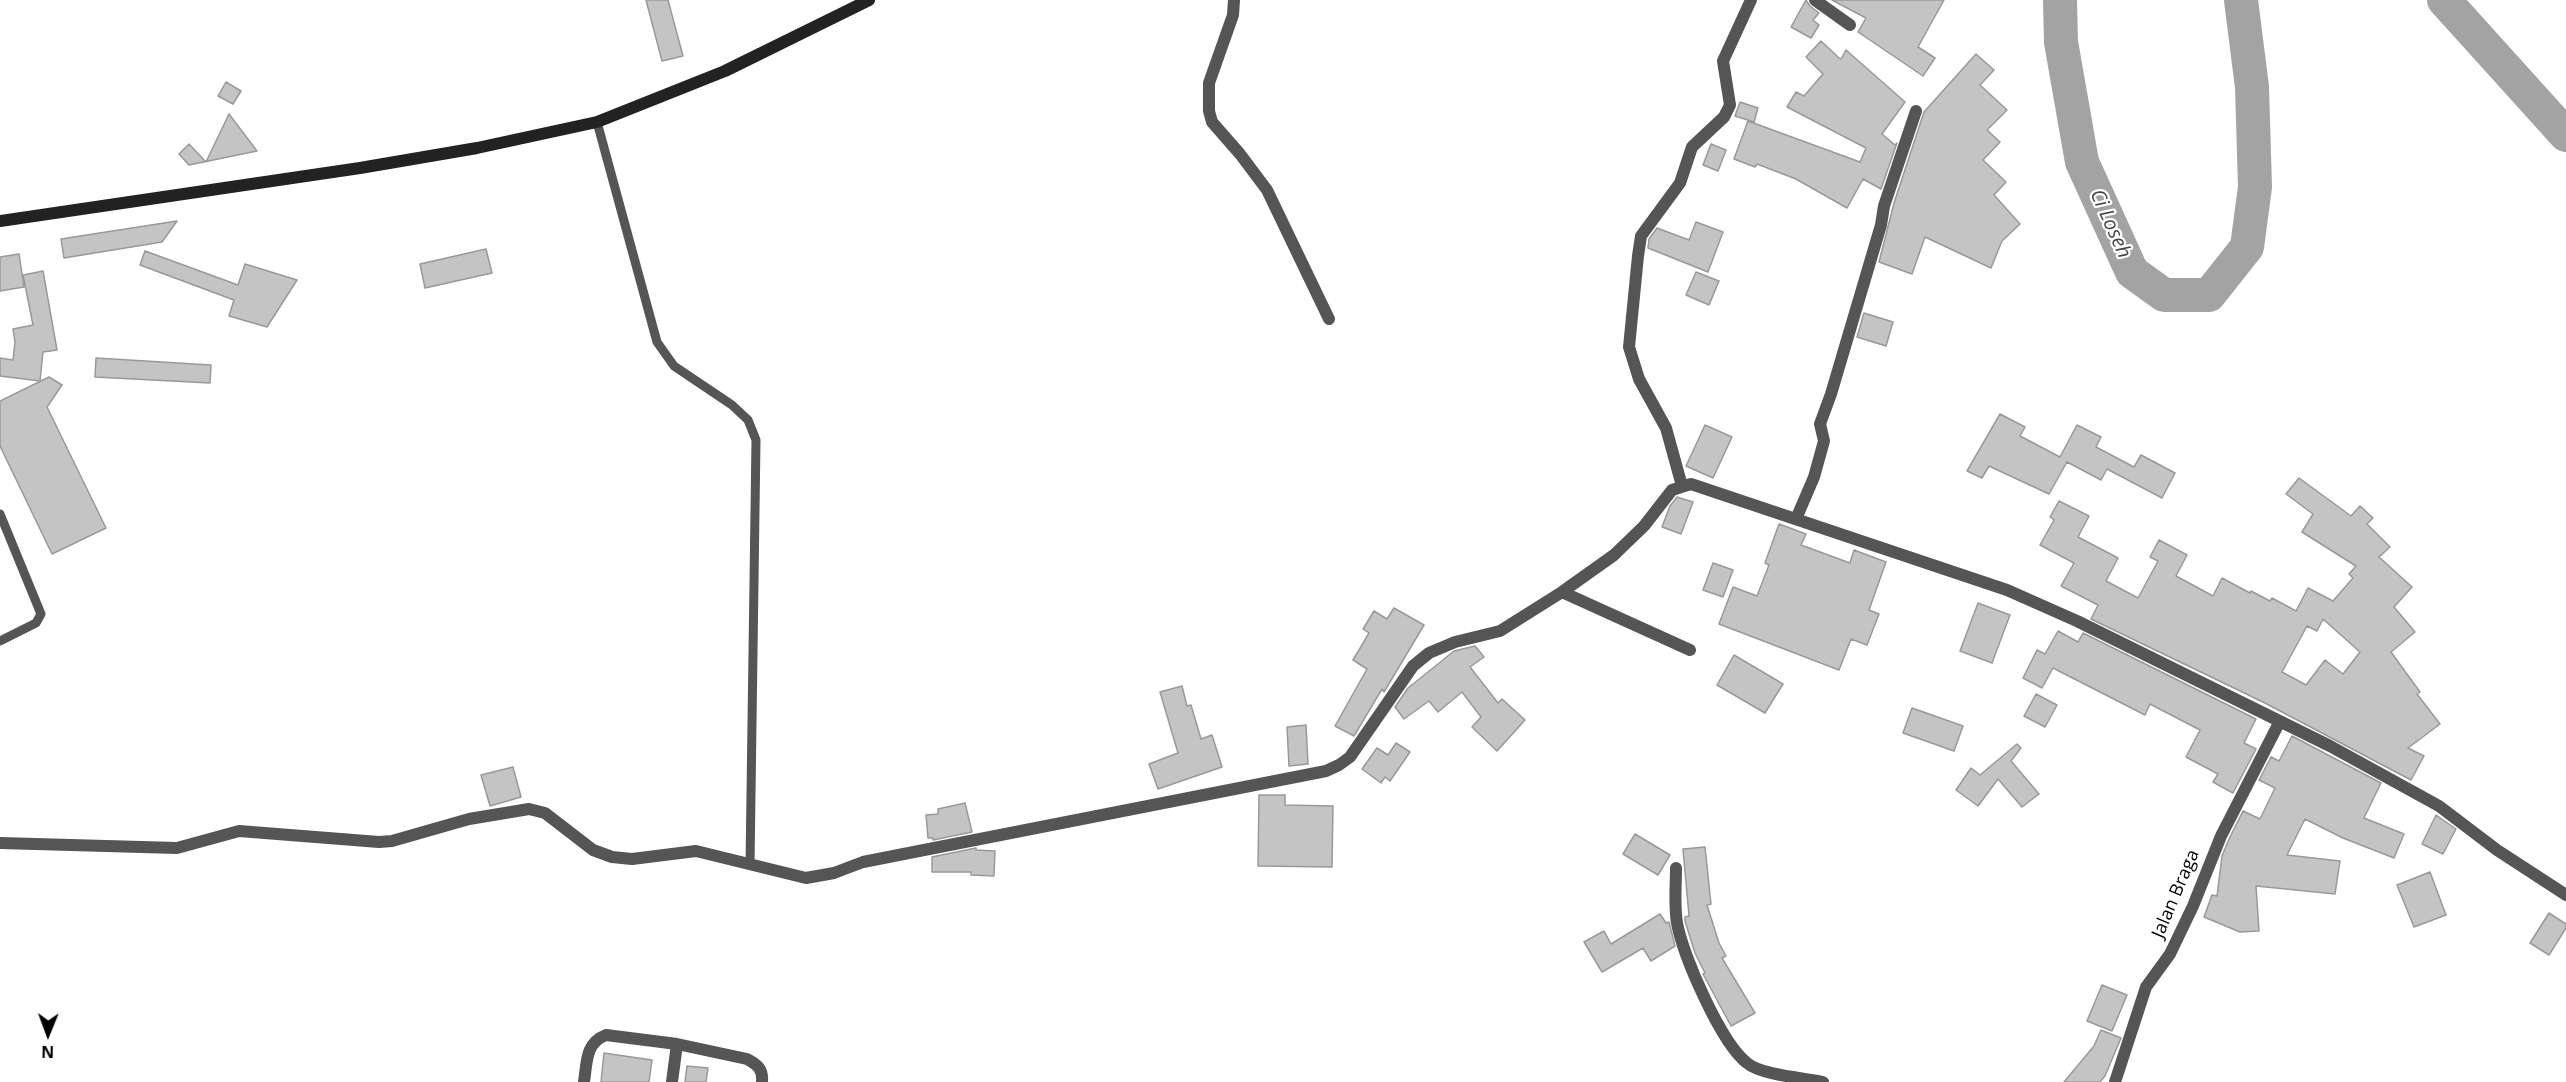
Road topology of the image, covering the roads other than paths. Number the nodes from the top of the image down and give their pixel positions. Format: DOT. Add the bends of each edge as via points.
graph roads {
  1 [pos="869,0"];
  2 [pos="1234,0"];
  3 [pos="1751,0"];
  4 [pos="1815,0"];
  5 [pos="1850,26"];
  6 [pos="1916,111"];
  7 [pos="597,122"];
  8 [pos="0,221"];
  9 [pos="1329,319"];
  10 [pos="1682,486"];
  11 [pos="0,514"];
  12 [pos="1796,519"];
  13 [pos="1562,592"];
  14 [pos="0,641"];
  15 [pos="1690,650"];
  16 [pos="2279,723"];
  17 [pos="0,843"];
  18 [pos="750,865"];
  19 [pos="1676,868"];
  20 [pos="2566,895"];
  21 [pos="677,1044"];
  22 [pos="584,1082"];
  23 [pos="672,1082"];
  24 [pos="762,1082"];
  25 [pos="1823,1082"];
  26 [pos="2115,1082"];
  1 -- 7 [label="street" via="725,71"];
  2 -- 9 [label="street" via="1233,15 1209,83 1212,122 1267,190"];
  3 -- 10 [label="street" via="1723,61 1730,105 1724,117 1692,147 1680,183 1641,236 1638,256 1629,347 1639,379 1666,428"];
  4 -- 5 [label="street"];
  6 -- 12 [label="street" via="1821,419 1824,441"];
  7 -- 8 [label="street" via="360,168"];
  7 -- 18 [label="lane" via="657,342 674,366 748,420 756,440"];
  10 -- 12 [label="street" via="1699,486"];
  10 -- 13 [label="street" via="1672,490 1644,526 1614,555"];
  11 -- 14 [label="lane" via="41,614 36,623"];
  12 -- 16 [label="street" via="2007,590"];
  13 -- 15 [label="street"];
  13 -- 18 [label="street" via="1500,631 1430,653 1413,666 1350,757 1326,771 863,862 815,878"];
  16 -- 20 [label="street" via="2330,746 2439,806"];
  16 -- 26 [label="street, Jalan Braga" via="2221,836 2170,954 2146,987"];
  17 -- 18 [label="street" via="177,848 239,831 379,842 469,819 529,809 545,813 593,850 612,858 696,851"];
  19 -- 25 [label="street" via="1677,924 1718,1024 1748,1064 1760,1070"];
  21 -- 22 [label="street" via="606,1035 598,1038 588,1052"];
  21 -- 23 [label="street"];
  21 -- 24 [label="street" via="747,1059 758,1065"];
}
